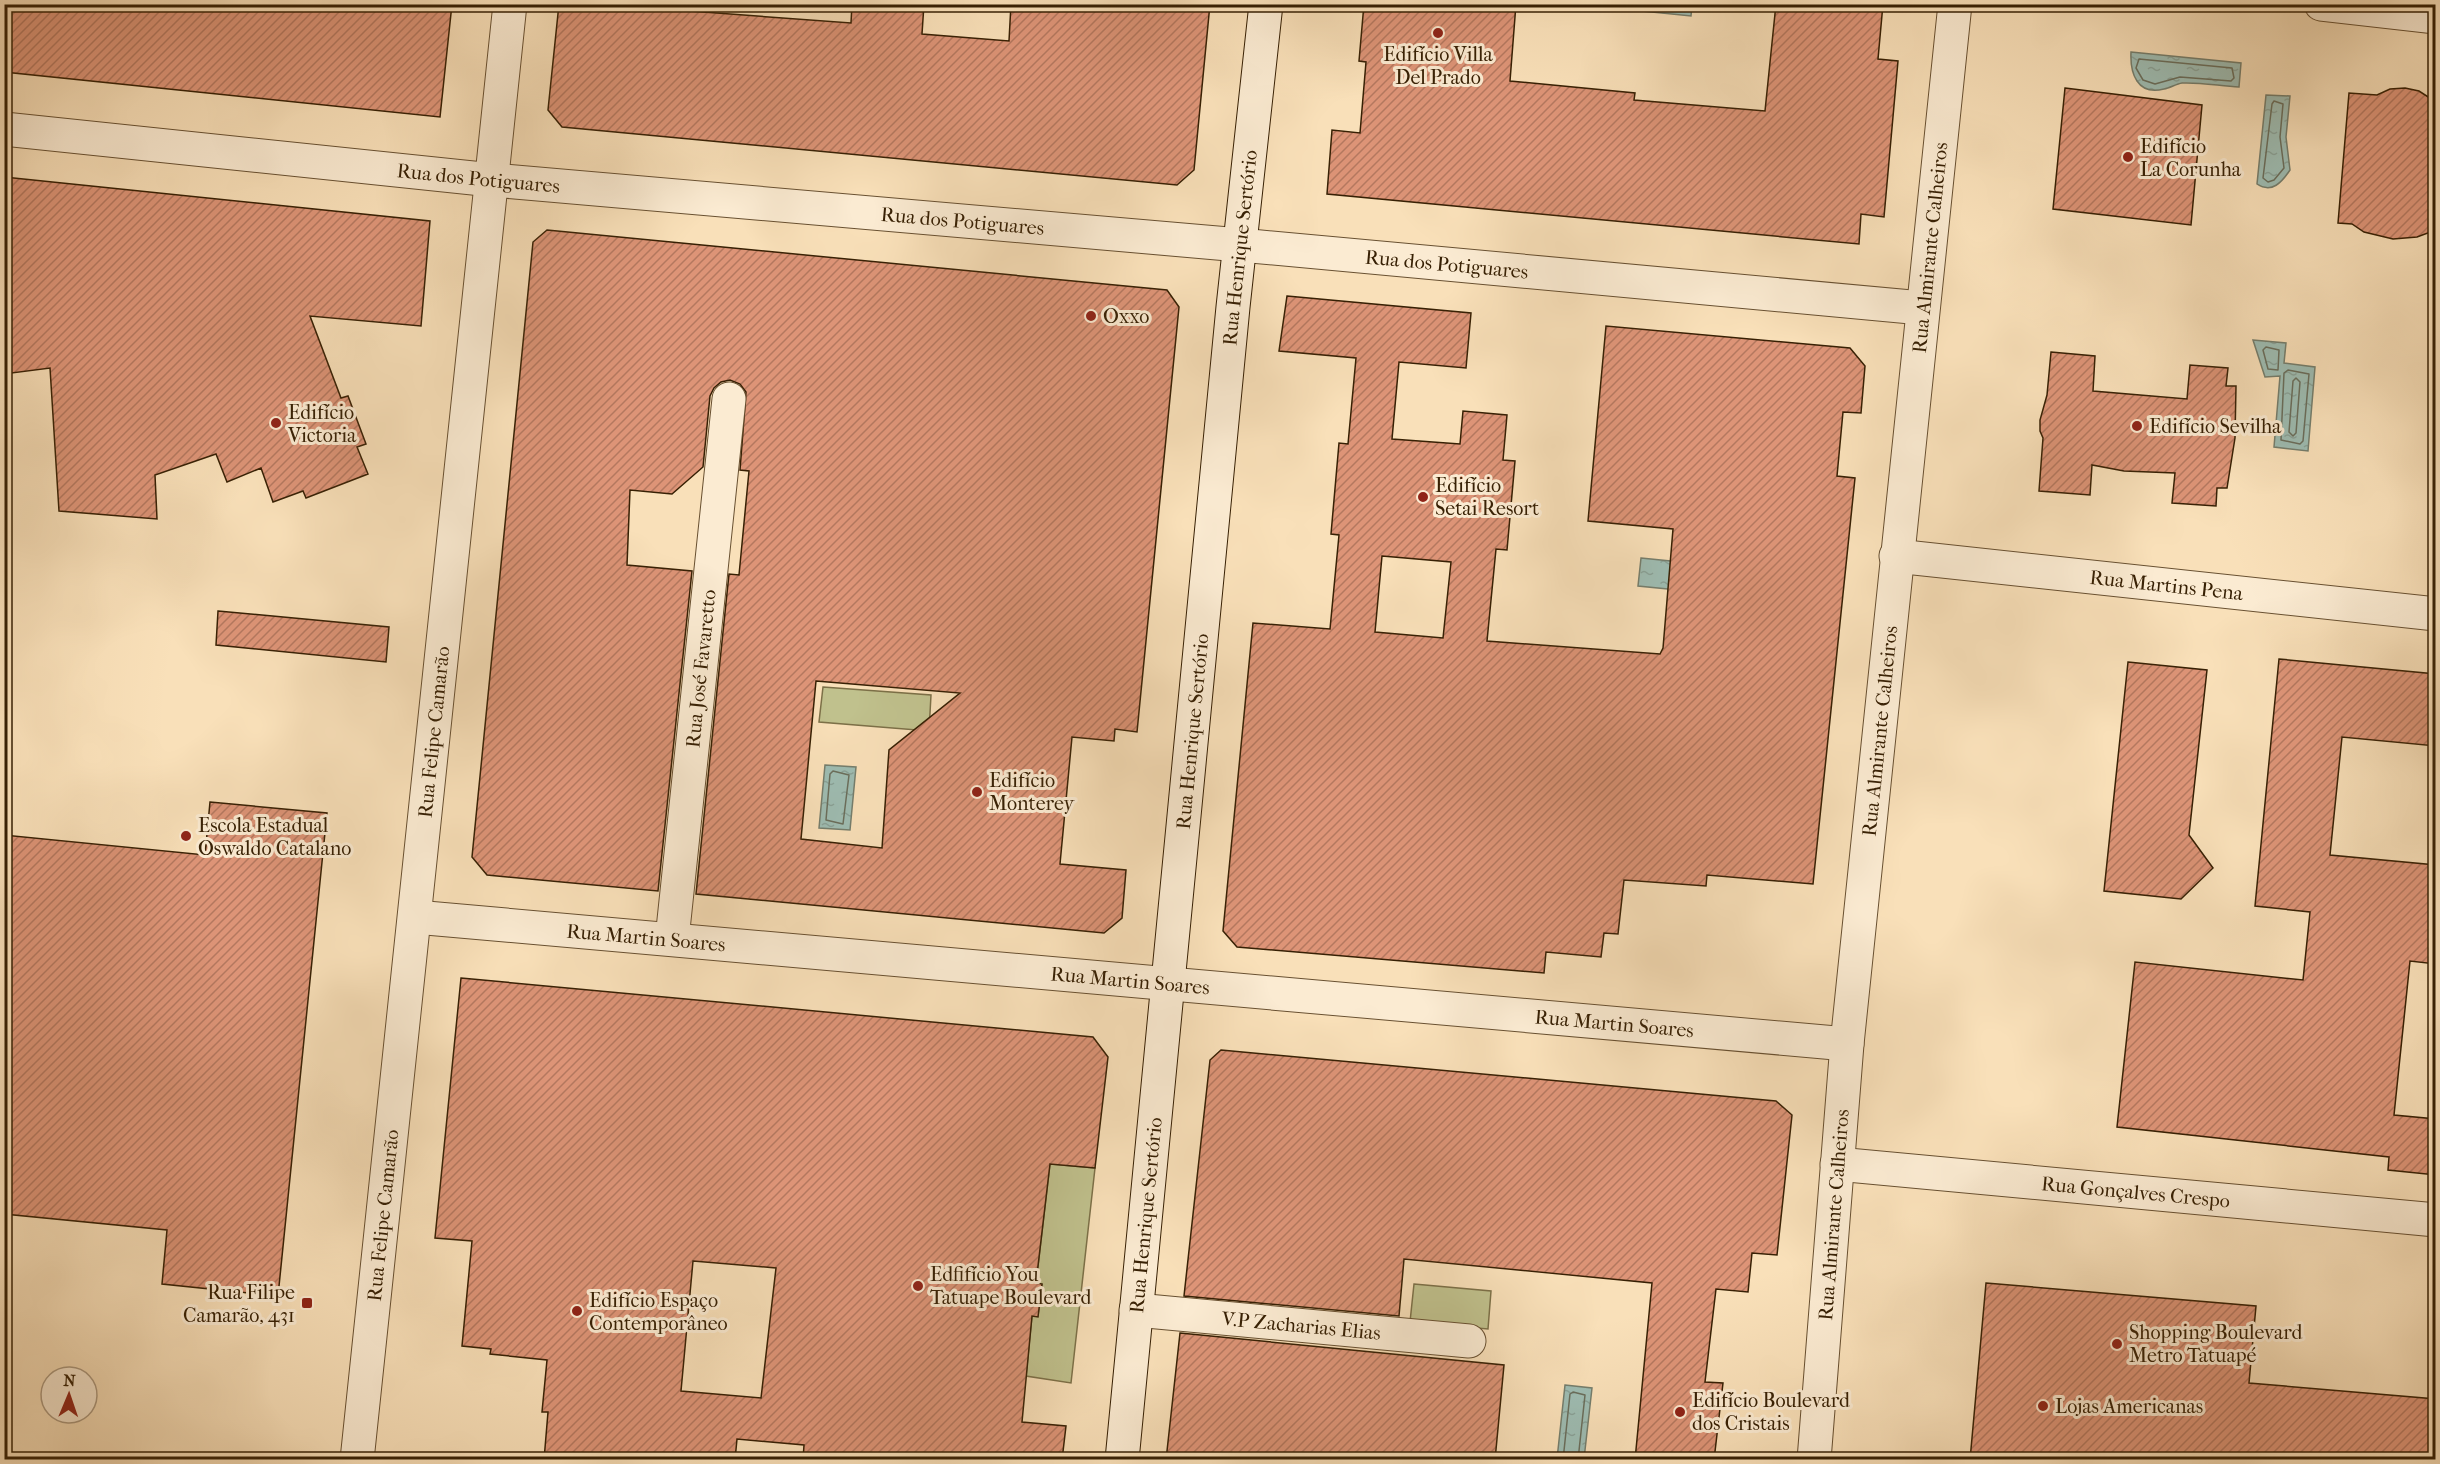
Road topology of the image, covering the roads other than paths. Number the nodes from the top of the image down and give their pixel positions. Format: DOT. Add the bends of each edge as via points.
graph roads {
  1 [pos="510,4"];
  2 [pos="1266,4"];
  3 [pos="1955,4"];
  4 [pos="2321,4"];
  5 [pos="2436,17"];
  6 [pos="4,129"];
  7 [pos="492,180"];
  8 [pos="1240,245"];
  9 [pos="1922,308"];
  10 [pos="729,399"];
  11 [pos="1896,556"];
  12 [pos="2436,614"];
  13 [pos="415,917"];
  14 [pos="672,939"];
  15 [pos="1166,983"];
  16 [pos="1847,1044"];
  17 [pos="1837,1164"];
  18 [pos="2436,1220"];
  19 [pos="1136,1310"];
  20 [pos="1468,1341"];
  21 [pos="357,1460"];
  22 [pos="1122,1460"];
  23 [pos="1814,1460"];
  1 -- 7 [label="street, Rua Felipe Camarão"];
  2 -- 8 [label="street, Rua Henrique Sertório"];
  3 -- 9 [label="street, Rua Almirante Calheiros"];
  4 -- 5 [label="street"];
  6 -- 7 [label="street, Rua dos Potiguares"];
  7 -- 8 [label="street, Rua dos Potiguares"];
  7 -- 13 [label="street, Rua Felipe Camarão"];
  8 -- 9 [label="street, Rua dos Potiguares"];
  8 -- 15 [label="street, Rua Henrique Sertório"];
  9 -- 11 [label="street, Rua Almirante Calheiros"];
  10 -- 14 [label="street, Rua José Favaretto"];
  11 -- 12 [label="street, Rua Martins Pena"];
  11 -- 16 [label="street, Rua Almirante Calheiros"];
  13 -- 14 [label="street, Rua Martin Soares"];
  13 -- 21 [label="street, Rua Felipe Camarão"];
  14 -- 15 [label="street, Rua Martin Soares"];
  15 -- 16 [label="street, Rua Martin Soares"];
  15 -- 19 [label="street, Rua Henrique Sertório"];
  16 -- 17 [label="street, Rua Almirante Calheiros"];
  17 -- 18 [label="street, Rua Gonçalves Crespo"];
  17 -- 23 [label="street, Rua Almirante Calheiros"];
  19 -- 20 [label="street, V.P Zacharias Elias"];
  19 -- 22 [label="street, Rua Henrique Sertório"];
}
